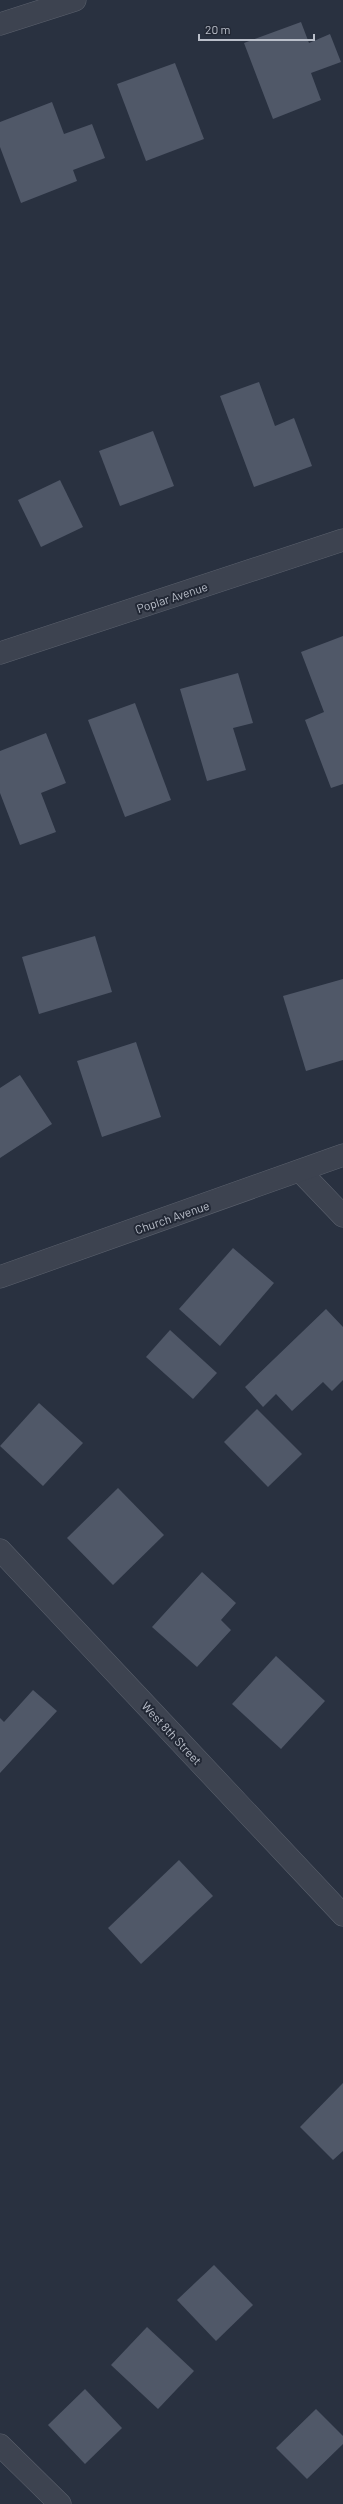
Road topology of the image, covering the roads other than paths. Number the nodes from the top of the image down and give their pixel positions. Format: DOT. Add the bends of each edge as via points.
graph roads {
  1 [pos="75,0"];
  2 [pos="0,24"];
  3 [pos="343,540"];
  4 [pos="0,653"];
  5 [pos="343,1154"];
  6 [pos="300,1171"];
  7 [pos="343,1216"];
  8 [pos="0,1277"];
  9 [pos="0,1550"];
  10 [pos="343,1915"];
  11 [pos="0,2445"];
  12 [pos="60,2504"];
  1 -- 2 [label="street"];
  3 -- 4 [label="street, Poplar Avenue"];
  5 -- 6 [label="street, Church Avenue"];
  6 -- 7 [label="street"];
  6 -- 8 [label="street, Church Avenue"];
  9 -- 10 [label="street, West 8th Street"];
  11 -- 12 [label="street"];
}
